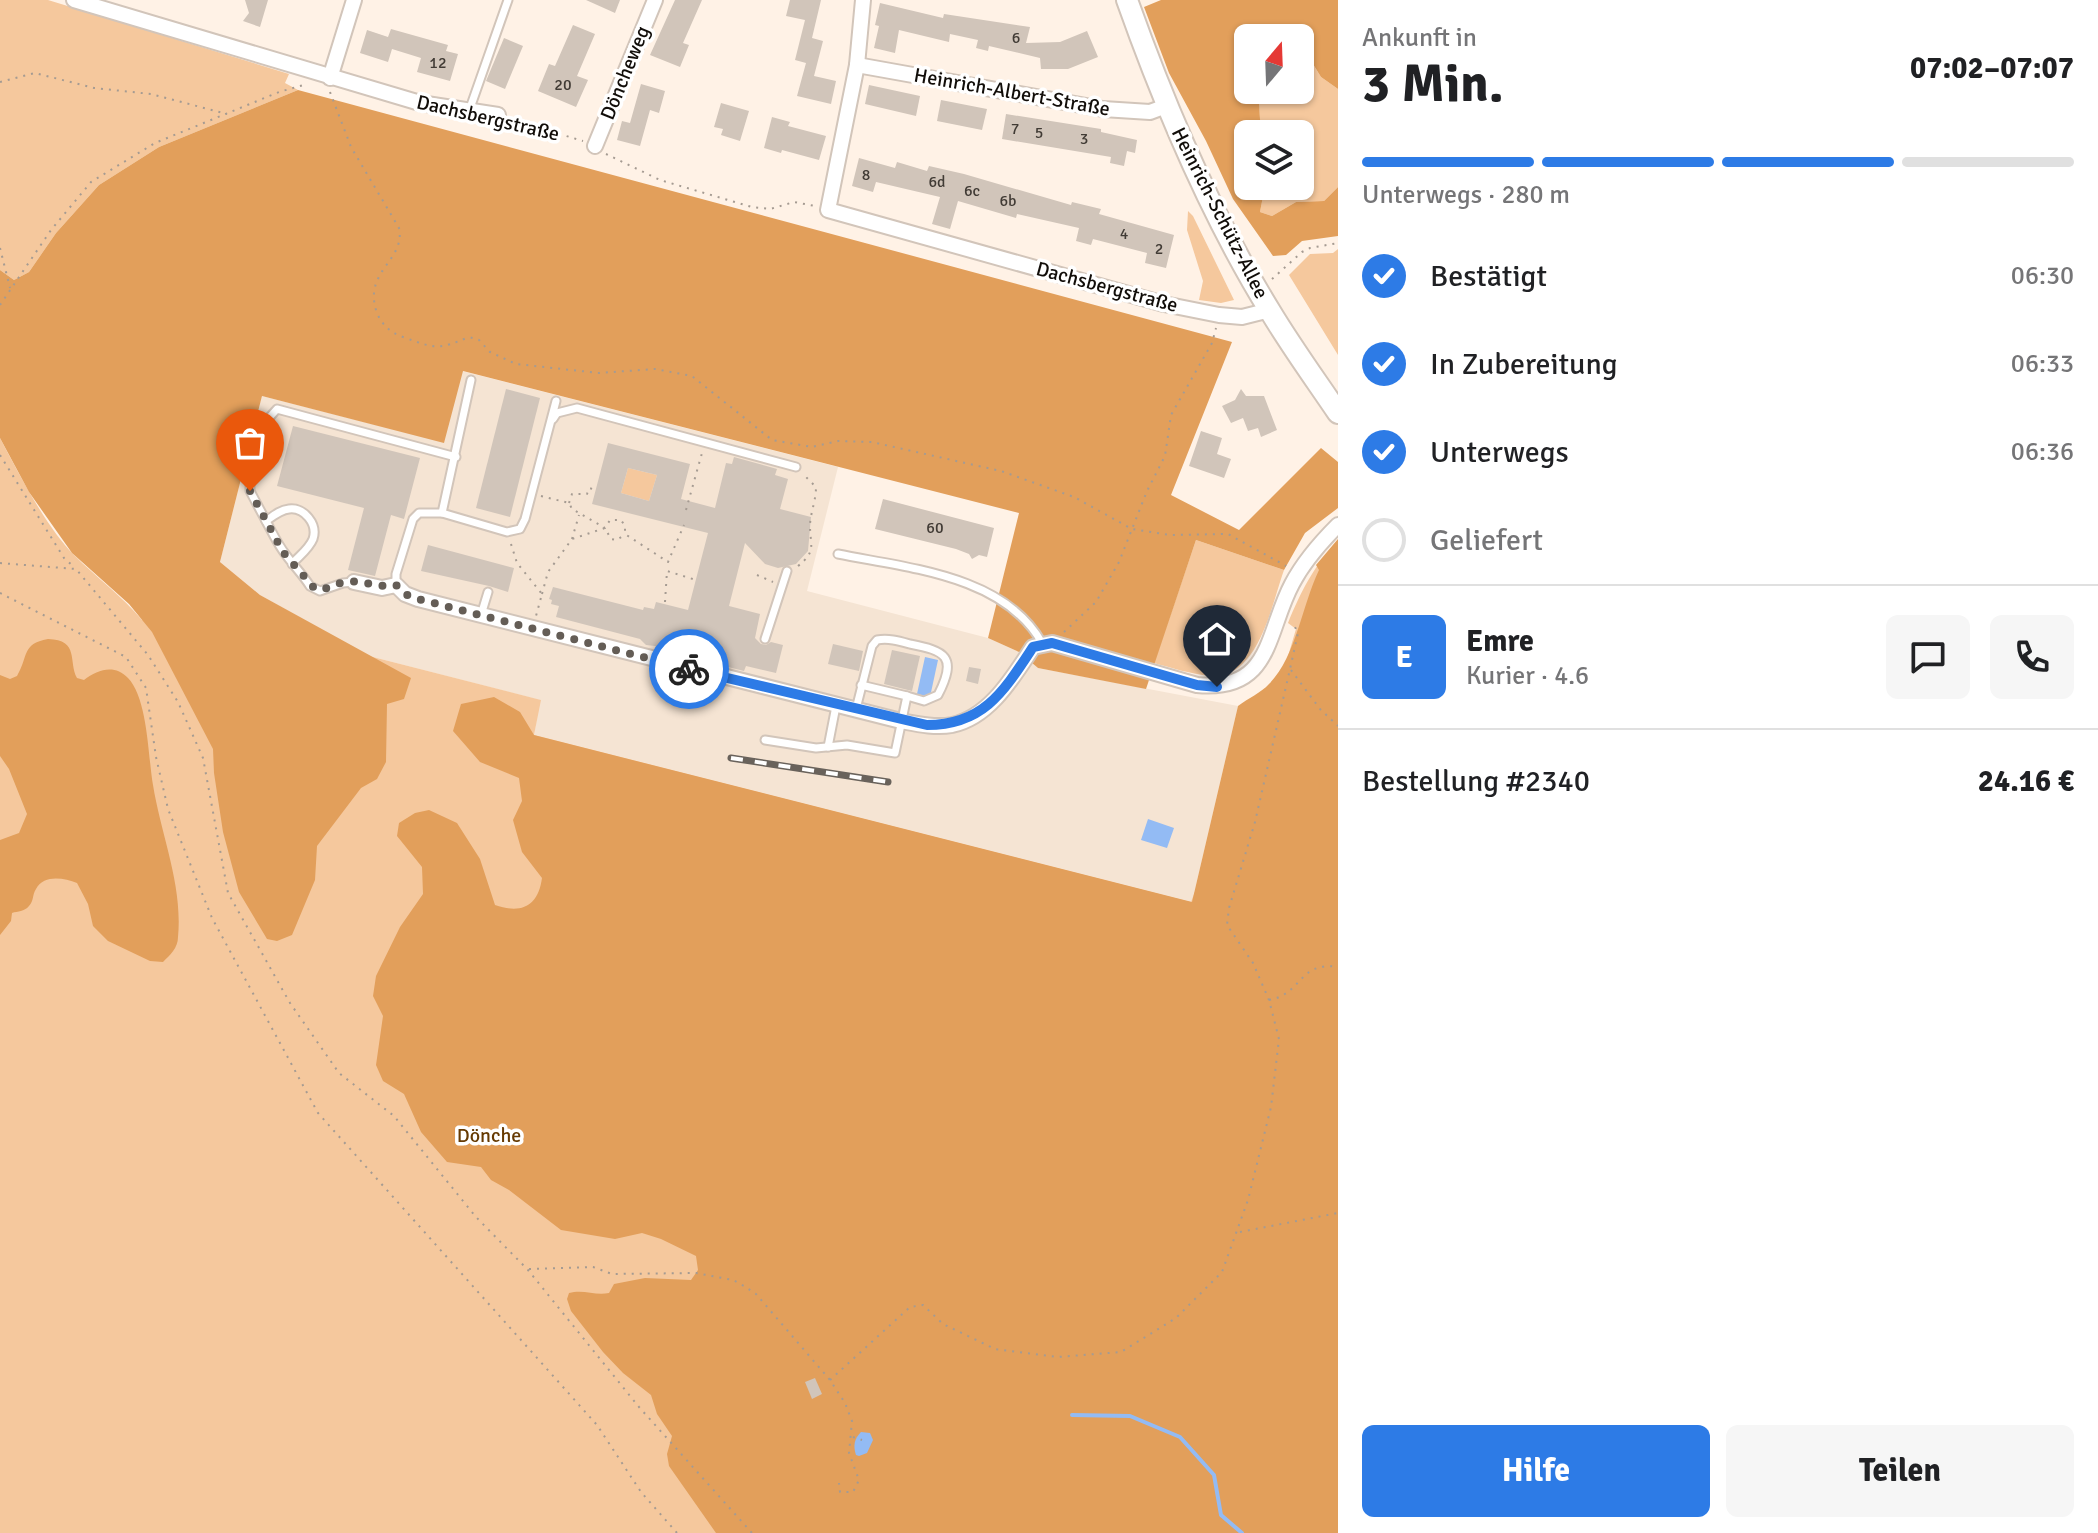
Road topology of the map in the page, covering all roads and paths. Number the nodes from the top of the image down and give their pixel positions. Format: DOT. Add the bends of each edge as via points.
graph roads {
  1 [pos="74,0"];
  2 [pos="354,0"];
  3 [pos="508,0"];
  4 [pos="655,0"];
  5 [pos="863,0"];
  6 [pos="1127,0"];
  7 [pos="857,65"];
  8 [pos="330,78"];
  9 [pos="0,82"];
  10 [pos="1166,106"];
  11 [pos="469,111"];
  12 [pos="228,114"];
  13 [pos="498,115"];
  14 [pos="595,146"];
  15 [pos="828,210"];
  16 [pos="1338,243"];
  17 [pos="0,248"];
  18 [pos="11,289"];
  19 [pos="1258,289"];
  20 [pos="0,305"];
  21 [pos="1270,310"];
  22 [pos="1219,315"];
  23 [pos="471,380"];
  24 [pos="556,401"];
  25 [pos="1338,413"];
  26 [pos="551,421"];
  27 [pos="705,443"];
  28 [pos="0,455"];
  29 [pos="456,457"];
  30 [pos="796,467"];
  31 [pos="596,490"];
  32 [pos="532,493"];
  33 [pos="569,503"];
  34 [pos="686,510"];
  35 [pos="442,513"];
  36 [pos="579,514"];
  37 [pos="266,521"];
  38 [pos="684,525"];
  39 [pos="1338,525"];
  40 [pos="605,528"];
  41 [pos="1132,529"];
  42 [pos="507,532"];
  43 [pos="625,534"];
  44 [pos="572,539"];
  45 [pos="838,554"];
  46 [pos="668,562"];
  47 [pos="0,563"];
  48 [pos="292,564"];
  49 [pos="76,569"];
  50 [pos="667,571"];
  51 [pos="787,571"];
  52 [pos="757,575"];
  53 [pos="696,580"];
  54 [pos="354,582"];
  55 [pos="396,585"];
  56 [pos="1290,587"];
  57 [pos="488,592"];
  58 [pos="0,593"];
  59 [pos="542,594"];
  60 [pos="665,602"];
  61 [pos="481,615"];
  62 [pos="1292,621"];
  63 [pos="533,628"];
  64 [pos="765,639"];
  65 [pos="1047,643"];
  66 [pos="1290,669"];
  67 [pos="861,685"];
  68 [pos="907,696"];
  69 [pos="837,704"];
  70 [pos="856,709"];
  71 [pos="901,721"];
  72 [pos="1338,726"];
  73 [pos="765,740"];
  74 [pos="828,747"];
  75 [pos="1338,967"];
  76 [pos="1269,1000"];
  77 [pos="1338,1213"];
  78 [pos="1239,1232"];
  79 [pos="528,1270"];
  80 [pos="830,1380"];
  81 [pos="852,1436"];
  82 [pos="862,1440"];
  83 [pos="839,1483"];
  84 [pos="677,1533"];
  85 [pos="752,1533"];
  1 -- 8 [label="street, Dachsbergstraße"];
  2 -- 8 [label="street"];
  3 -- 11 [label="lane"];
  4 -- 14 [label="street, Döncheweg"];
  5 -- 7 [label="street"];
  6 -- 10 [label="main road, Heinrich-Schütz-Allee"];
  7 -- 10 [label="street, Heinrich-Albert-Straße" via="1103,109 1150,112"];
  7 -- 15 [label="street"];
  8 -- 11 [label="street, Dachsbergstraße"];
  8 -- 12 [label="path"];
  8 -- 41 [label="path" via="351,147 399,228 399,247 375,281 372,299 389,331 441,348 469,337 516,364 599,373 655,369 692,376 772,440 812,447 872,442 1001,471 1074,497"];
  9 -- 12 [label="path" via="35,73"];
  10 -- 19 [label="main road, Heinrich-Schütz-Allee"];
  11 -- 13 [label="street, Dachsbergstraße"];
  12 -- 18 [label="path" via="155,143 91,182"];
  13 -- 14 [label="path, Dachsbergstraße"];
  14 -- 15 [label="path, Dachsbergstraße" via="660,180 752,207 770,209 794,202"];
  15 -- 22 [label="street, Dachsbergstraße"];
  16 -- 19 [label="path" via="1310,248"];
  17 -- 18 [label="path"];
  18 -- 20 [label="path"];
  19 -- 21 [label="main road, Heinrich-Schütz-Allee"];
  21 -- 22 [label="street, Dachsbergstraße" via="1242,317"];
  21 -- 25 [label="main road, Heinrich-Schütz-Allee"];
  22 -- 41 [label="path" via="1212,343 1171,415 1165,456"];
  23 -- 29 [label="lane"];
  24 -- 26 [label="lane"];
  26 -- 27 [label="lane" via="557,413 577,408"];
  26 -- 32 [label="lane"];
  27 -- 30 [label="lane"];
  27 -- 34 [label="path"];
  28 -- 49 [label="path"];
  29 -- 35 [label="lane"];
  29 -- 37 [label="lane" via="277,409 268,419 250,485"];
  30 -- 51 [label="path" via="816,487 813,541 806,560"];
  31 -- 33 [label="path" via="572,494"];
  32 -- 33 [label="path"];
  32 -- 42 [label="lane" via="520,529"];
  33 -- 36 [label="path"];
  35 -- 42 [label="lane"];
  35 -- 55 [label="lane" via="419,513 413,519"];
  36 -- 40 [label="path"];
  36 -- 44 [label="path"];
  37 -- 48 [label="lane"];
  37 -- 48 [label="lane" via="297,509 312,522 312,540"];
  38 -- 46 [label="path"];
  39 -- 56 [label="street" via="1314,549"];
  40 -- 43 [label="path" via="611,539"];
  40 -- 43 [label="path" via="610,520 621,520"];
  40 -- 44 [label="path"];
  41 -- 56 [label="path" via="1170,535 1228,534 1287,567"];
  41 -- 65 [label="path" via="1096,602"];
  42 -- 59 [label="path" via="517,563"];
  43 -- 46 [label="path"];
  44 -- 59 [label="path" via="548,572"];
  45 -- 65 [label="lane" via="941,575 974,588 1020,615"];
  46 -- 50 [label="path"];
  47 -- 49 [label="path"];
  48 -- 54 [label="lane" via="320,591"];
  49 -- 79 [label="path" via="148,655 178,702 203,758 228,893 290,1003 339,1073 394,1116 476,1217"];
  50 -- 53 [label="path"];
  50 -- 60 [label="path"];
  51 -- 52 [label="path" via="772,583"];
  51 -- 64 [label="lane"];
  54 -- 55 [label="street"];
  55 -- 61 [label="street" via="418,599"];
  56 -- 65 [label="street" via="1262,660 1237,682 1217,687"];
  57 -- 61 [label="lane"];
  58 -- 84 [label="path" via="126,657 146,688 168,809 212,918 318,1113 597,1425 641,1492"];
  59 -- 63 [label="path"];
  61 -- 63 [label="street"];
  62 -- 66 [label="path" via="1298,633"];
  63 -- 69 [label="street" via="754,677"];
  65 -- 71 [label="street" via="1033,647 990,704 970,718 950,725"];
  66 -- 72 [label="path"];
  66 -- 76 [label="path" via="1227,925 1253,963"];
  67 -- 68 [label="lane"];
  67 -- 68 [label="lane" via="877,640 942,652 946,668 938,695 924,701"];
  67 -- 70 [label="lane"];
  68 -- 71 [label="lane"];
  69 -- 70 [label="street"];
  69 -- 74 [label="lane"];
  70 -- 71 [label="street"];
  71 -- 74 [label="lane" via="895,753"];
  73 -- 74 [label="lane"];
  75 -- 76 [label="path" via="1314,968 1284,997"];
  76 -- 78 [label="path" via="1279,1039 1271,1107"];
  77 -- 78 [label="path"];
  78 -- 80 [label="path" via="1222,1272 1176,1318 1121,1352 1058,1357 995,1349 943,1324 923,1305 910,1307"];
  79 -- 80 [label="path" via="593,1267 612,1274 696,1273 733,1280 756,1294"];
  79 -- 85 [label="path" via="639,1407"];
  80 -- 81 [label="path" via="845,1403"];
  81 -- 82 [label="path"];
  81 -- 83 [label="path" via="849,1453 859,1480 853,1492 840,1492"];
}
